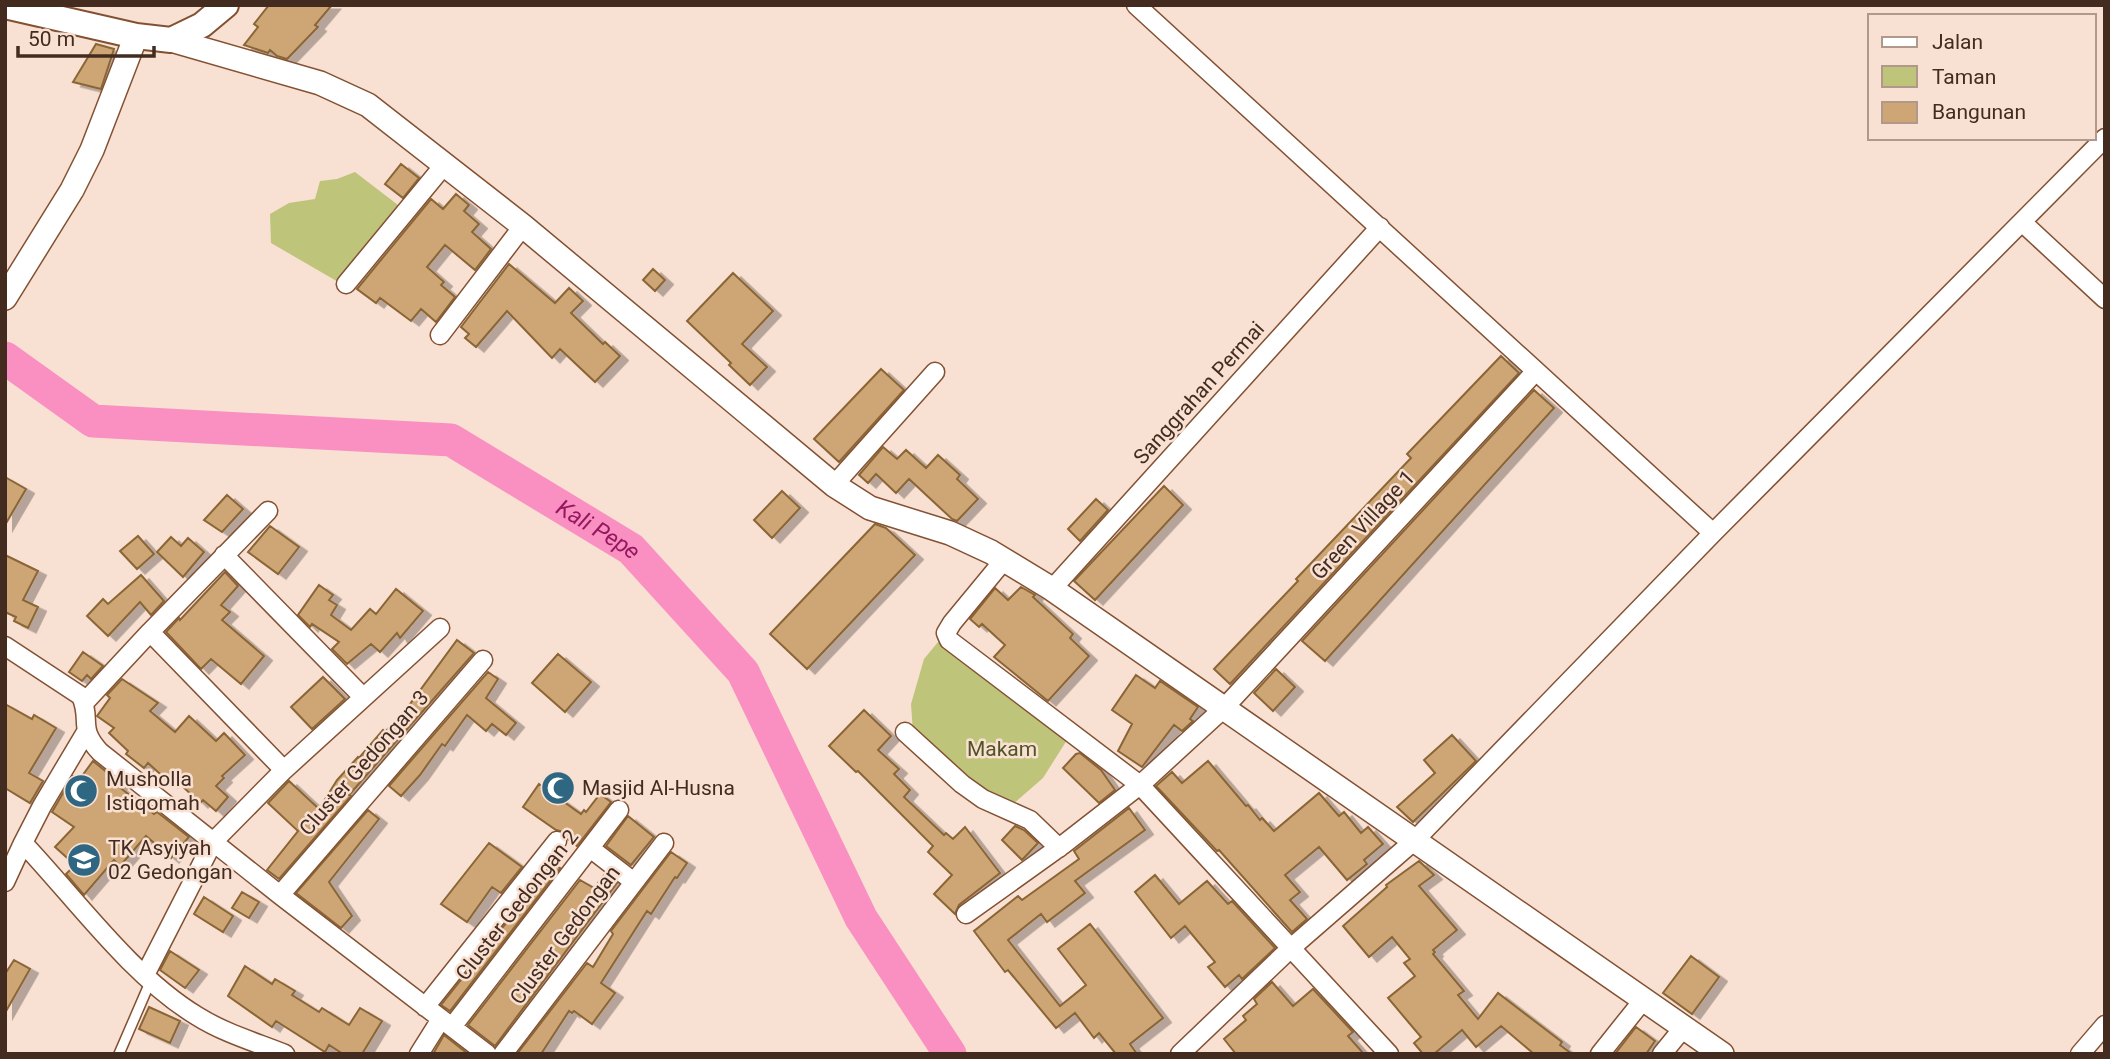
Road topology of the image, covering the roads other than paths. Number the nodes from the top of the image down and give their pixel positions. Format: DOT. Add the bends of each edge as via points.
graph roads {
  1 [pos="226,5"];
  2 [pos="1136,5"];
  3 [pos="5,6"];
  4 [pos="136,36"];
  5 [pos="171,40"];
  6 [pos="2105,138"];
  7 [pos="445,164"];
  8 [pos="2023,223"];
  9 [pos="523,226"];
  10 [pos="1380,227"];
  11 [pos="346,284"];
  12 [pos="6,296"];
  13 [pos="2105,299"];
  14 [pos="440,335"];
  15 [pos="935,372"];
  16 [pos="1535,372"];
  17 [pos="834,485"];
  18 [pos="268,511"];
  19 [pos="1713,533"];
  20 [pos="225,555"];
  21 [pos="1004,560"];
  22 [pos="1052,589"];
  23 [pos="440,628"];
  24 [pos="150,632"];
  25 [pos="5,646"];
  26 [pos="483,660"];
  27 [pos="363,697"];
  28 [pos="84,703"];
  29 [pos="1224,708"];
  30 [pos="86,732"];
  31 [pos="905,732"];
  32 [pos="284,770"];
  33 [pos="1140,785"];
  34 [pos="619,810"];
  35 [pos="1415,840"];
  36 [pos="557,841"];
  37 [pos="213,842"];
  38 [pos="23,843"];
  39 [pos="664,843"];
  40 [pos="590,848"];
  41 [pos="1059,848"];
  42 [pos="5,882"];
  43 [pos="634,882"];
  44 [pos="279,895"];
  45 [pos="966,915"];
  46 [pos="1291,947"];
  47 [pos="148,978"];
  48 [pos="1644,999"];
  49 [pos="425,1007"];
  50 [pos="446,1023"];
  51 [pos="2105,1025"];
  52 [pos="1685,1027"];
  53 [pos="119,1054"];
  54 [pos="285,1054"];
  55 [pos="419,1054"];
  56 [pos="487,1054"];
  57 [pos="503,1054"];
  58 [pos="1180,1054"];
  59 [pos="1389,1054"];
  60 [pos="1600,1054"];
  61 [pos="1662,1054"];
  62 [pos="1722,1054"];
  63 [pos="2080,1054"];
  1 -- 5 [label="main road" via="202,25"];
  2 -- 10 [label="street"];
  3 -- 4 [label="main road"];
  4 -- 5 [label="main road"];
  4 -- 12 [label="street" via="92,150"];
  5 -- 7 [label="street" via="350,95"];
  6 -- 8 [label="street"];
  7 -- 9 [label="street"];
  7 -- 11 [label="street"];
  8 -- 13 [label="street"];
  8 -- 19 [label="street"];
  9 -- 14 [label="street"];
  9 -- 17 [label="street"];
  10 -- 16 [label="street"];
  10 -- 22 [label="street, Sanggrahan Permai"];
  15 -- 17 [label="street"];
  16 -- 19 [label="street"];
  16 -- 29 [label="street, Green Village 1"];
  17 -- 21 [label="street" via="870,509 950,533"];
  18 -- 20 [label="street"];
  19 -- 35 [label="street"];
  20 -- 24 [label="street"];
  20 -- 27 [label="street"];
  21 -- 22 [label="street"];
  21 -- 33 [label="street" via="952,623 946,633 949,640"];
  22 -- 29 [label="street"];
  23 -- 27 [label="street"];
  24 -- 28 [label="street"];
  24 -- 32 [label="street"];
  25 -- 28 [label="street" via="74,690"];
  26 -- 44 [label="street, Cluster Gedongan 3"];
  27 -- 32 [label="street"];
  28 -- 30 [label="street"];
  29 -- 33 [label="street, Green Village 1"];
  29 -- 35 [label="street"];
  30 -- 37 [label="street" via="100,752"];
  30 -- 38 [label="street"];
  31 -- 41 [label="street" via="962,784 1030,820"];
  32 -- 37 [label="street"];
  33 -- 41 [label="street, Green Village 1"];
  33 -- 46 [label="street"];
  34 -- 40 [label="street, Cluster Gedongan 2"];
  35 -- 46 [label="street"];
  35 -- 48 [label="street"];
  36 -- 49 [label="street"];
  37 -- 44 [label="street"];
  37 -- 47 [label="street"];
  38 -- 42 [label="street"];
  38 -- 47 [label="street"];
  39 -- 43 [label="street, Cluster Gedongan"];
  40 -- 43 [label="street"];
  40 -- 50 [label="street, Cluster Gedongan 2"];
  41 -- 45 [label="street, Green Village 1"];
  43 -- 57 [label="street, Cluster Gedongan"];
  44 -- 49 [label="street"];
  46 -- 58 [label="street"];
  46 -- 59 [label="street"];
  47 -- 53 [label="lane"];
  47 -- 54 [label="street" via="195,1015"];
  48 -- 52 [label="street"];
  48 -- 60 [label="street"];
  49 -- 50 [label="street"];
  50 -- 55 [label="street, Cluster Gedongan 2"];
  50 -- 56 [label="street"];
  51 -- 63 [label="street"];
  52 -- 61 [label="street"];
  52 -- 62 [label="street"];
}
